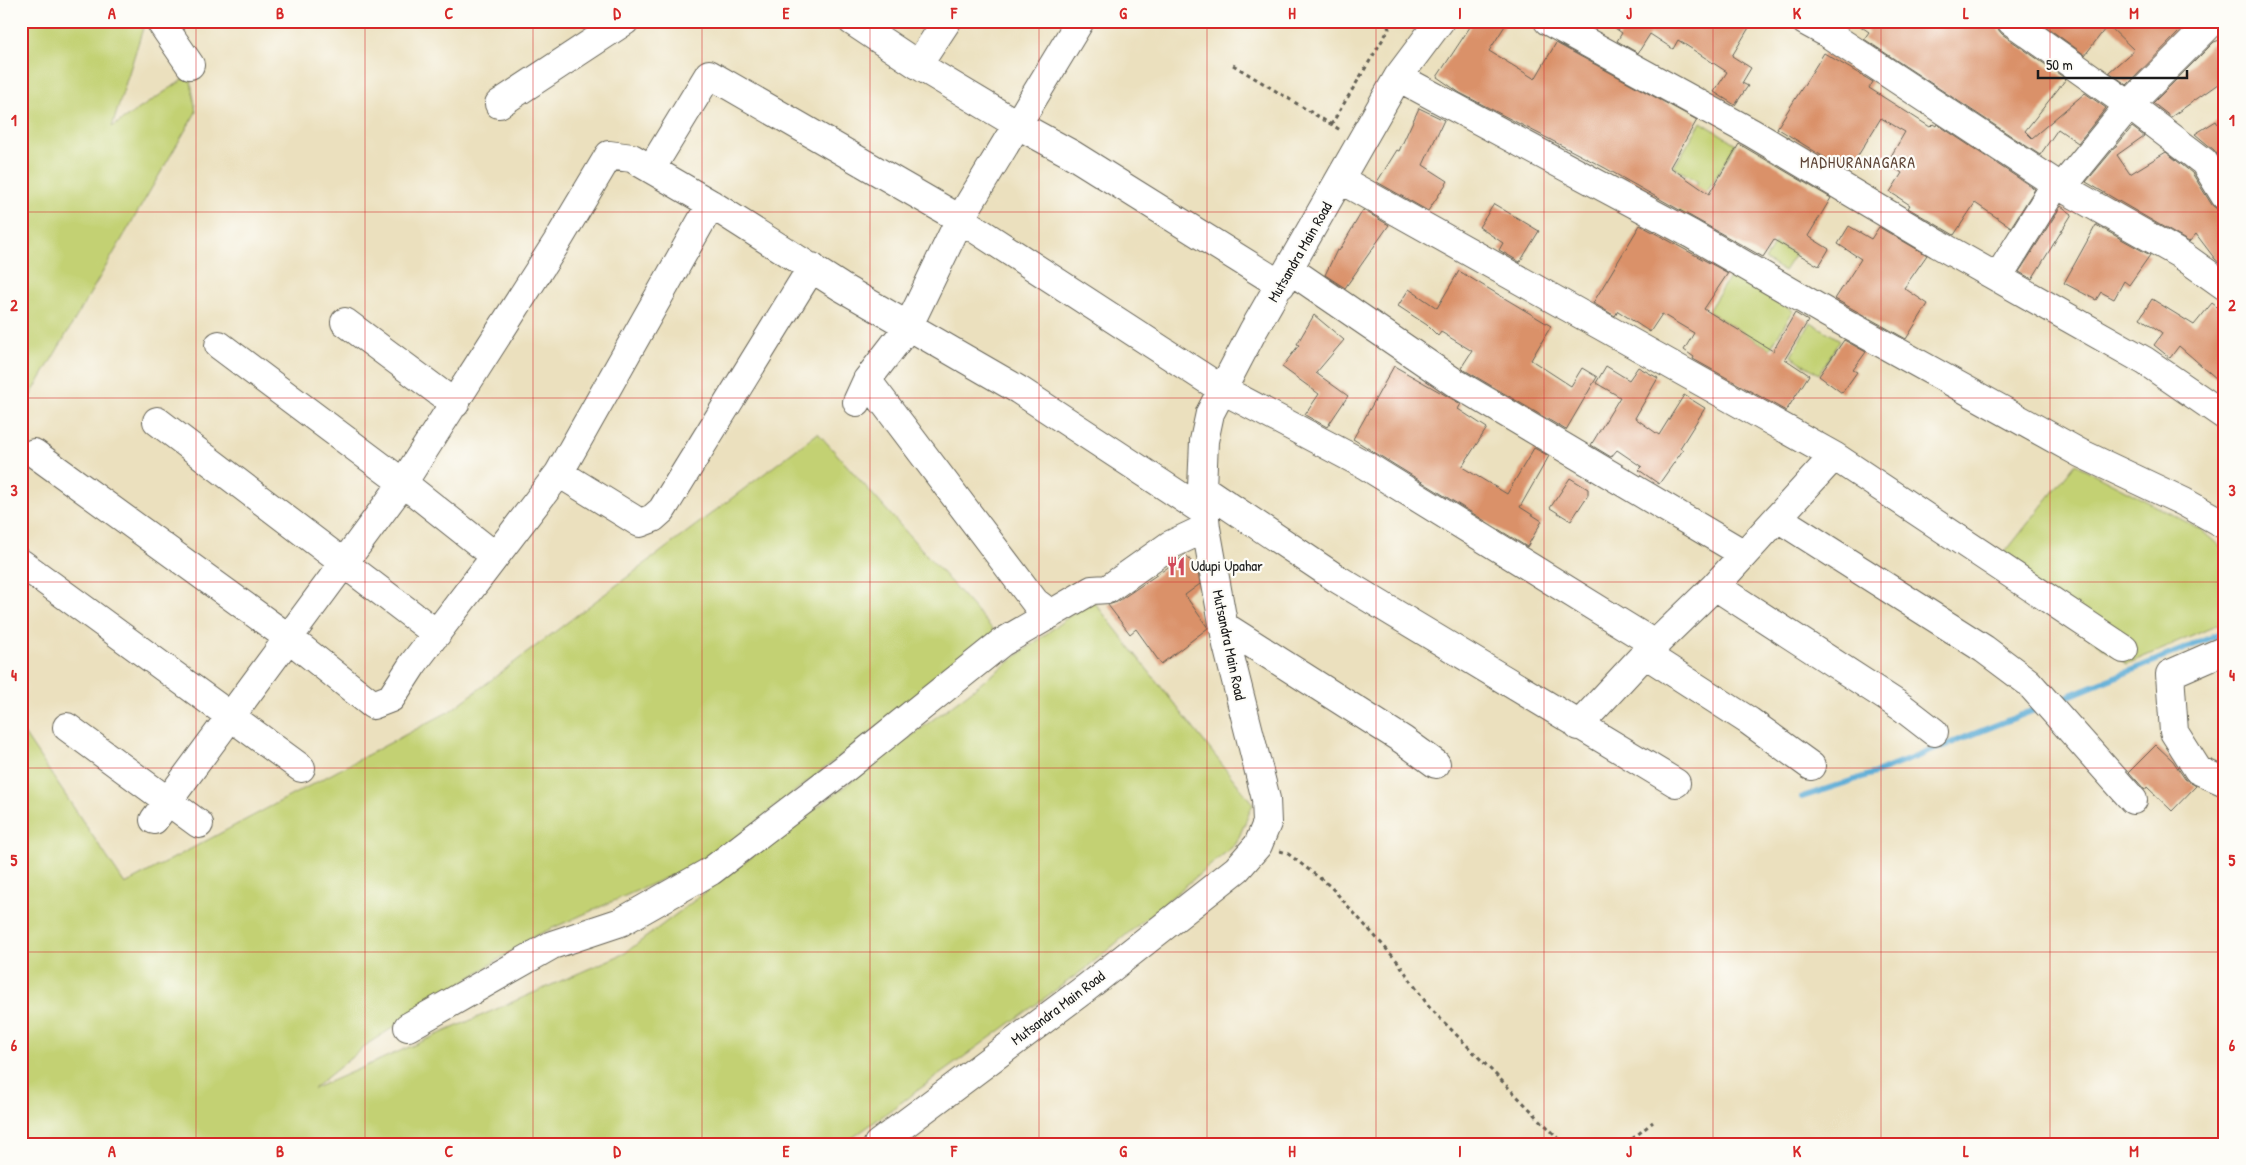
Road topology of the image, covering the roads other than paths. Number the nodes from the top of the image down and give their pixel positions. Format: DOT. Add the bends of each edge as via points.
graph roads {
  1 [pos="160,21"];
  2 [pos="625,21"];
  3 [pos="852,21"];
  4 [pos="947,21"];
  5 [pos="1080,21"];
  6 [pos="1440,21"];
  7 [pos="1548,21"];
  8 [pos="1805,21"];
  9 [pos="2011,21"];
  10 [pos="2213,21"];
  11 [pos="190,65"];
  12 [pos="918,65"];
  13 [pos="1398,77"];
  14 [pos="499,104"];
  15 [pos="2129,104"];
  16 [pos="1018,125"];
  17 [pos="652,170"];
  18 [pos="1341,180"];
  19 [pos="2060,185"];
  20 [pos="2225,196"];
  21 [pos="711,204"];
  22 [pos="960,219"];
  23 [pos="812,266"];
  24 [pos="1285,277"];
  25 [pos="1998,277"];
  26 [pos="2225,286"];
  27 [pos="344,322"];
  28 [pos="908,327"];
  29 [pos="219,345"];
  30 [pos="1223,390"];
  31 [pos="454,404"];
  32 [pos="2225,416"];
  33 [pos="157,421"];
  34 [pos="34,453"];
  35 [pos="1834,456"];
  36 [pos="559,473"];
  37 [pos="403,483"];
  38 [pos="1204,509"];
  39 [pos="1778,518"];
  40 [pos="2225,525"];
  41 [pos="1744,554"];
  42 [pos="495,556"];
  43 [pos="344,562"];
  44 [pos="21,563"];
  45 [pos="1715,586"];
  46 [pos="1051,614"];
  47 [pos="1224,626"];
  48 [pos="437,634"];
  49 [pos="290,639"];
  50 [pos="1651,649"];
  51 [pos="2124,649"];
  52 [pos="2225,650"];
  53 [pos="232,717"];
  54 [pos="1578,726"];
  55 [pos="67,727"];
  56 [pos="1934,732"];
  57 [pos="1436,764"];
  58 [pos="1811,766"];
  59 [pos="301,768"];
  60 [pos="2225,782"];
  61 [pos="1676,783"];
  62 [pos="2133,800"];
  63 [pos="161,810"];
  64 [pos="199,824"];
  65 [pos="408,1027"];
  66 [pos="878,1144"];
  1 -- 11 [label="street"];
  2 -- 14 [label="street"];
  3 -- 12 [label="street"];
  4 -- 12 [label="street"];
  5 -- 16 [label="street"];
  6 -- 13 [label="street, Mutsandra Main Road"];
  7 -- 25 [label="street" via="1759,137"];
  8 -- 19 [label="street"];
  9 -- 15 [label="street"];
  10 -- 15 [label="street"];
  12 -- 16 [label="street"];
  13 -- 18 [label="street, Mutsandra Main Road"];
  13 -- 40 [label="street" via="1691,234 2080,452"];
  15 -- 19 [label="street"];
  15 -- 20 [label="street" via="2204,162"];
  16 -- 22 [label="street"];
  16 -- 24 [label="street"];
  17 -- 21 [label="street"];
  17 -- 22 [label="street" via="709,74"];
  17 -- 31 [label="street" via="632,158 609,155"];
  18 -- 24 [label="street, Mutsandra Main Road"];
  18 -- 35 [label="street"];
  19 -- 25 [label="street"];
  19 -- 26 [label="street" via="2183,256"];
  21 -- 23 [label="street"];
  21 -- 36 [label="street"];
  22 -- 28 [label="street"];
  22 -- 30 [label="street"];
  23 -- 28 [label="street"];
  23 -- 36 [label="street" via="662,510 653,518 640,524"];
  24 -- 30 [label="street, Mutsandra Main Road"];
  24 -- 41 [label="street" via="1454,382"];
  25 -- 32 [label="street" via="2145,361"];
  27 -- 31 [label="street"];
  28 -- 38 [label="street" via="1019,390"];
  28 -- 46 [label="street" via="862,391 1035,602"];
  29 -- 37 [label="street"];
  30 -- 38 [label="street, Mutsandra Main Road" via="1210,414 1204,441"];
  30 -- 50 [label="street" via="1365,466"];
  31 -- 37 [label="street"];
  33 -- 43 [label="street"];
  34 -- 49 [label="street"];
  35 -- 39 [label="street"];
  35 -- 51 [label="street"];
  36 -- 42 [label="street"];
  37 -- 42 [label="street"];
  37 -- 43 [label="street"];
  38 -- 46 [label="street" via="1170,545 1108,589 1092,590"];
  38 -- 47 [label="street, Mutsandra Main Road"];
  38 -- 54 [label="street" via="1336,578"];
  39 -- 41 [label="street"];
  39 -- 62 [label="street" via="1984,649 2028,682"];
  41 -- 45 [label="street"];
  42 -- 48 [label="street"];
  43 -- 48 [label="street"];
  43 -- 49 [label="street"];
  44 -- 53 [label="street"];
  45 -- 50 [label="street"];
  45 -- 56 [label="street" via="1903,708"];
  46 -- 65 [label="street" via="1001,643 711,871 621,922 552,945"];
  47 -- 57 [label="street"];
  47 -- 66 [label="street, Mutsandra Main Road" via="1266,799 1267,823 1258,845 1237,869"];
  48 -- 49 [label="street" via="391,698 373,705"];
  49 -- 53 [label="street"];
  50 -- 54 [label="street"];
  50 -- 58 [label="street"];
  52 -- 60 [label="street" via="2170,674 2174,732 2198,770"];
  53 -- 59 [label="street"];
  53 -- 63 [label="street"];
  54 -- 61 [label="street"];
  55 -- 63 [label="street"];
  63 -- 64 [label="street"];
}
